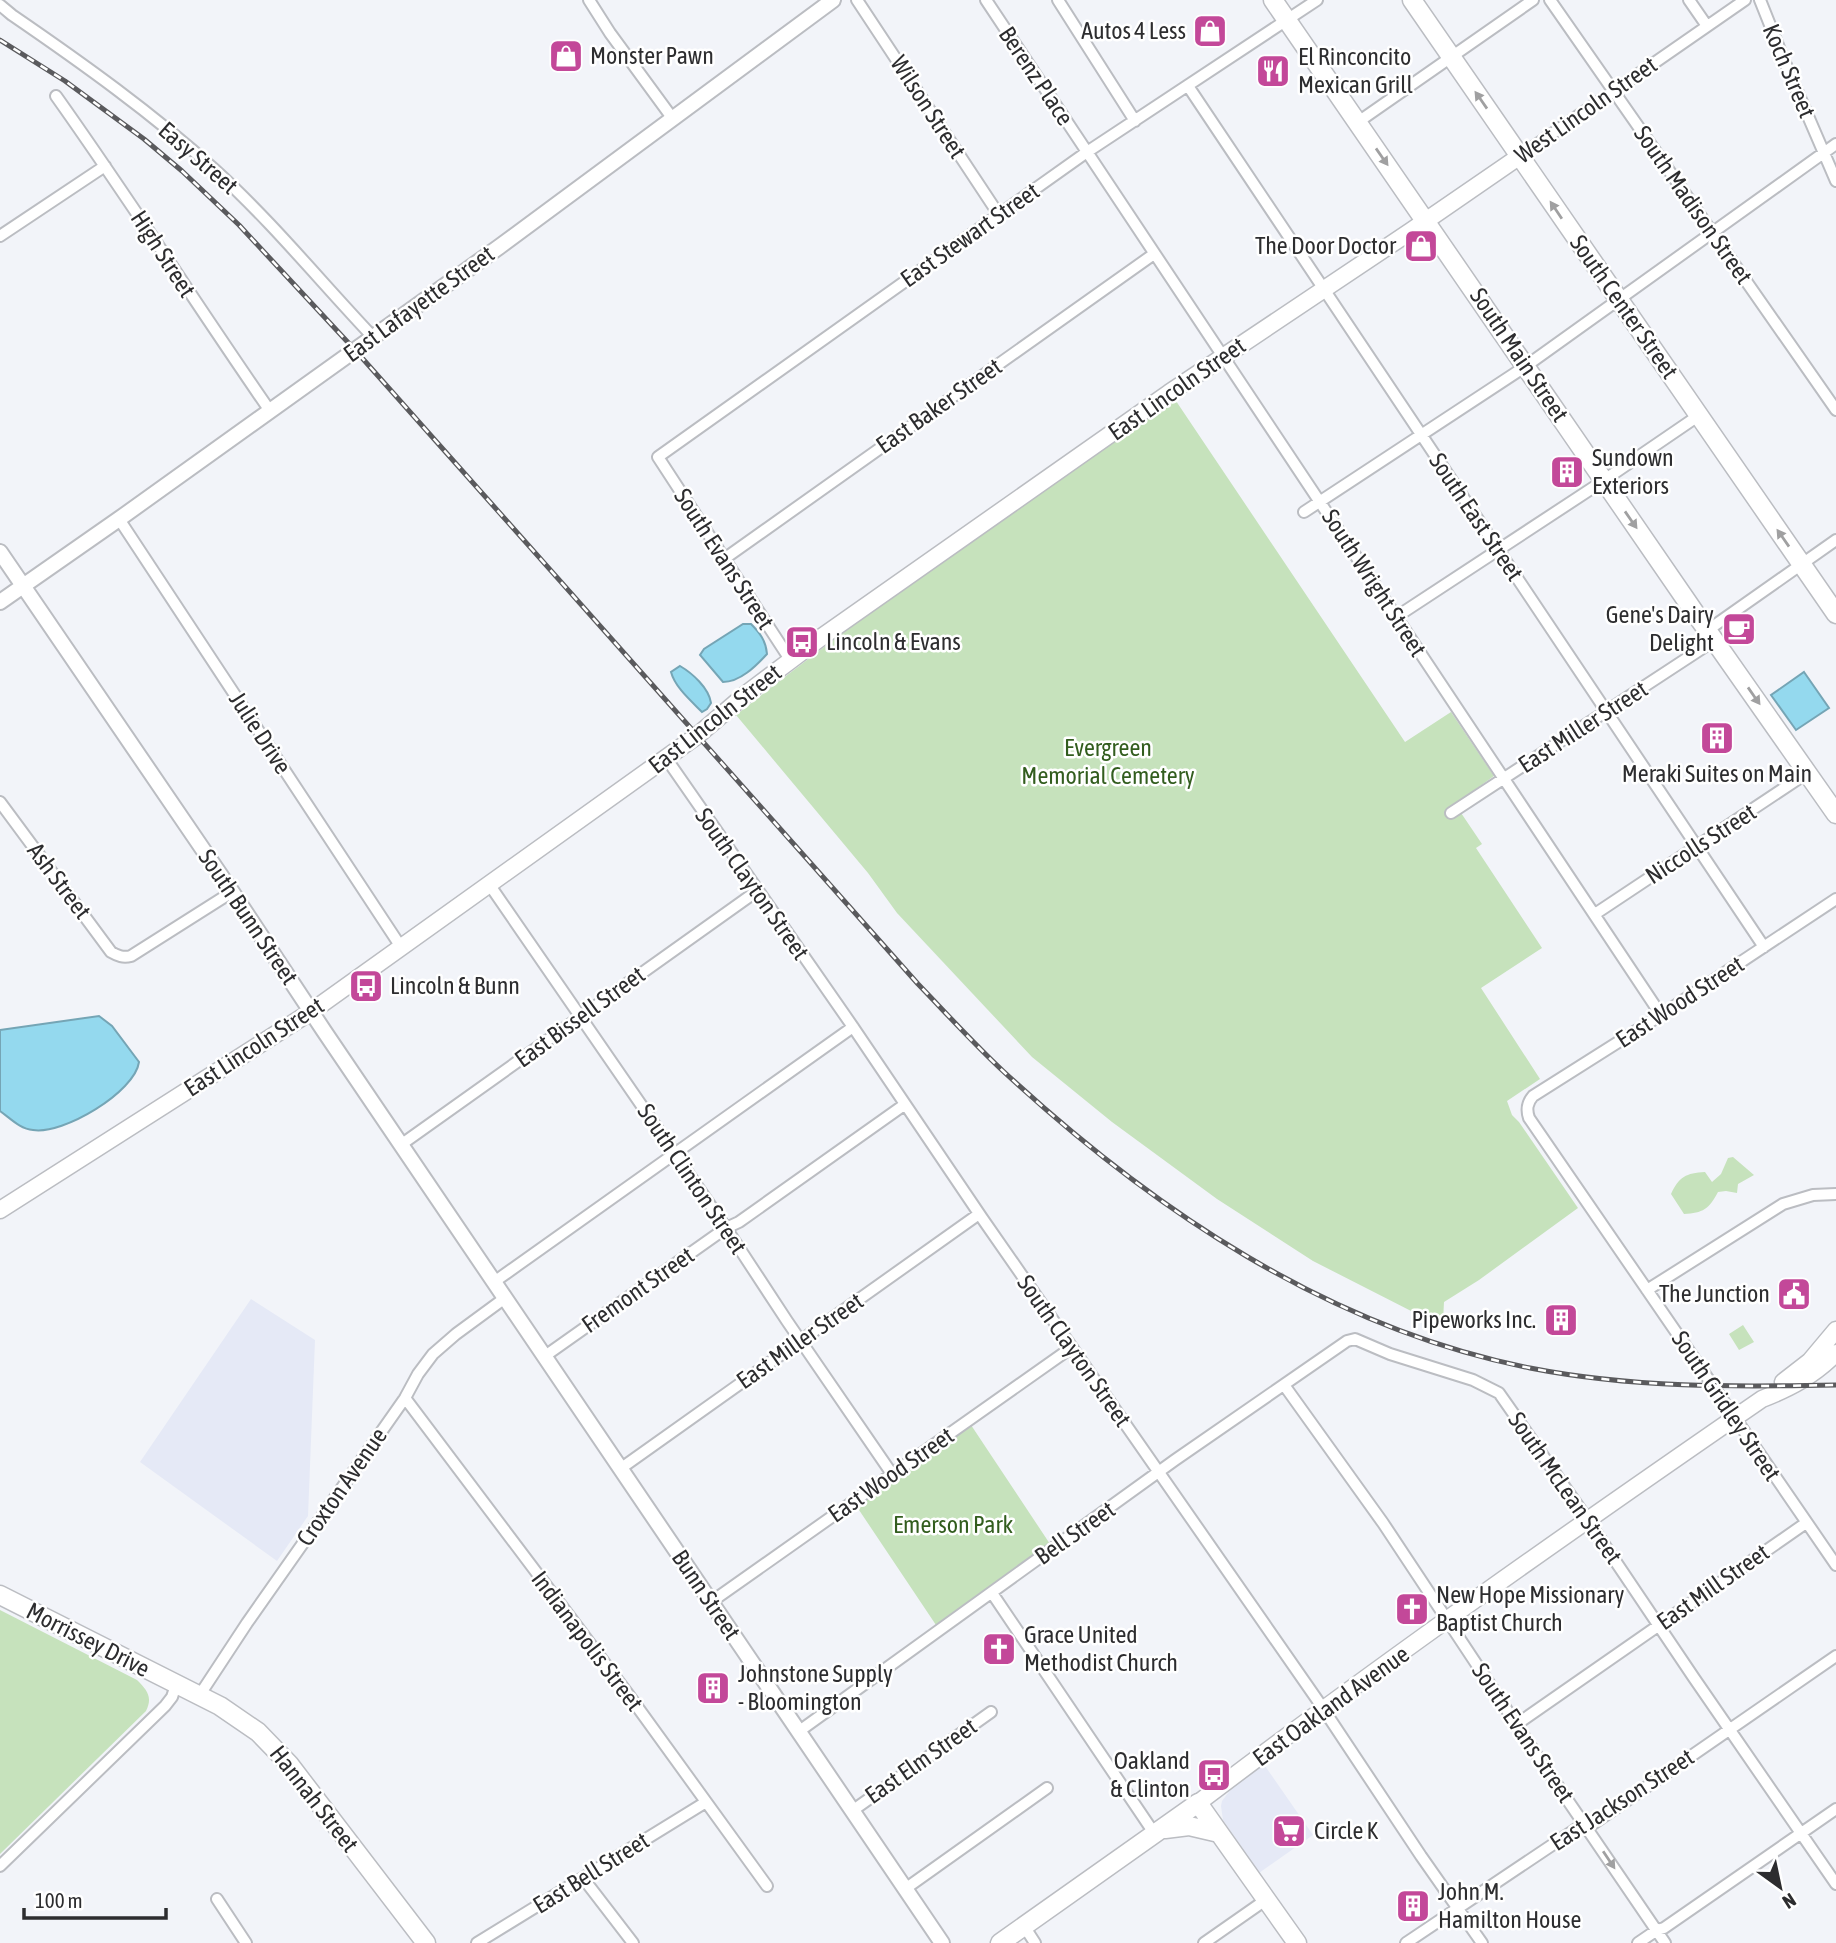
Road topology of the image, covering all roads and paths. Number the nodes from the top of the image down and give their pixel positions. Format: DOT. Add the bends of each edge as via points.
graph roads {
  1 [pos="589,0"];
  2 [pos="833,0"];
  3 [pos="857,0"];
  4 [pos="986,0"];
  5 [pos="1058,0"];
  6 [pos="1273,0"];
  7 [pos="1317,0"];
  8 [pos="1412,0"];
  9 [pos="1533,0"];
  10 [pos="1550,0"];
  11 [pos="1689,0"];
  12 [pos="1745,0"];
  13 [pos="1760,0"];
  14 [pos="0,5"];
  15 [pos="1287,21"];
  16 [pos="1707,26"];
  17 [pos="1451,57"];
  18 [pos="1188,86"];
  19 [pos="1613,91"];
  20 [pos="57,96"];
  21 [pos="673,119"];
  22 [pos="1135,121"];
  23 [pos="1358,122"];
  24 [pos="1836,144"];
  25 [pos="1087,152"];
  26 [pos="1824,153"];
  27 [pos="1520,156"];
  28 [pos="105,166"];
  29 [pos="1836,181"];
  30 [pos="999,215"];
  31 [pos="1426,221"];
  32 [pos="1712,233"];
  33 [pos="0,236"];
  34 [pos="1154,254"];
  35 [pos="1324,290"];
  36 [pos="1618,300"];
  37 [pos="373,337"];
  38 [pos="1224,356"];
  39 [pos="1526,366"];
  40 [pos="1836,410"];
  41 [pos="270,411"];
  42 [pos="1698,416"];
  43 [pos="1421,435"];
  44 [pos="658,457"];
  45 [pos="1604,481"];
  46 [pos="1320,501"];
  47 [pos="1304,512"];
  48 [pos="119,519"];
  49 [pos="1836,540"];
  50 [pos="1498,550"];
  51 [pos="0,552"];
  52 [pos="724,559"];
  53 [pos="1801,565"];
  54 [pos="24,587"];
  55 [pos="0,602"];
  56 [pos="1836,614"];
  57 [pos="1396,617"];
  58 [pos="1711,635"];
  59 [pos="791,661"];
  60 [pos="1606,712"];
  61 [pos="666,758"];
  62 [pos="1807,773"];
  63 [pos="1504,778"];
  64 [pos="0,802"];
  65 [pos="1451,813"];
  66 [pos="1836,814"];
  67 [pos="1696,847"];
  68 [pos="489,884"];
  69 [pos="757,891"];
  70 [pos="232,892"];
  71 [pos="1836,899"];
  72 [pos="1595,914"];
  73 [pos="401,947"];
  74 [pos="1764,947"];
  75 [pos="312,1011"];
  76 [pos="1661,1015"];
  77 [pos="580,1017"];
  78 [pos="853,1027"];
  79 [pos="904,1105"];
  80 [pos="1527,1107"];
  81 [pos="402,1144"];
  82 [pos="675,1153"];
  83 [pos="1836,1194"];
  84 [pos="0,1210"];
  85 [pos="979,1214"];
  86 [pos="726,1228"];
  87 [pos="494,1282"];
  88 [pos="1647,1290"];
  89 [pos="505,1298"];
  90 [pos="1836,1329"];
  91 [pos="1355,1339"];
  92 [pos="801,1340"];
  93 [pos="1071,1348"];
  94 [pos="1836,1353"];
  95 [pos="545,1356"];
  96 [pos="1284,1385"];
  97 [pos="405,1398"];
  98 [pos="1762,1399"];
  99 [pos="1734,1418"];
  100 [pos="620,1469"];
  101 [pos="892,1474"];
  102 [pos="1158,1474"];
  103 [pos="1588,1520"];
  104 [pos="1806,1523"];
  105 [pos="1836,1565"];
  106 [pos="992,1593"];
  107 [pos="0,1595"];
  108 [pos="711,1602"];
  109 [pos="1448,1621"];
  110 [pos="1658,1625"];
  111 [pos="1836,1656"];
  112 [pos="176,1685"];
  113 [pos="199,1696"];
  114 [pos="1323,1709"];
  115 [pos="991,1712"];
  116 [pos="1517,1724"];
  117 [pos="1729,1729"];
  118 [pos="798,1732"];
  119 [pos="1047,1787"];
  120 [pos="706,1802"];
  121 [pos="1198,1803"];
  122 [pos="1836,1809"];
  123 [pos="852,1811"];
  124 [pos="1587,1828"];
  125 [pos="1157,1832"];
  126 [pos="1219,1833"];
  127 [pos="1801,1833"];
  128 [pos="0,1866"];
  129 [pos="583,1878"];
  130 [pos="1836,1884"];
  131 [pos="767,1886"];
  132 [pos="905,1889"];
  133 [pos="218,1899"];
  134 [pos="1267,1899"];
  135 [pos="1457,1907"];
  136 [pos="1024,1926"];
  137 [pos="1657,1930"];
  138 [pos="246,1943"];
  139 [pos="426,1943"];
  140 [pos="477,1943"];
  141 [pos="633,1943"];
  142 [pos="942,1943"];
  143 [pos="1000,1943"];
  144 [pos="1035,1943"];
  145 [pos="1204,1943"];
  146 [pos="1297,1943"];
  147 [pos="1406,1943"];
  148 [pos="1482,1943"];
  149 [pos="1638,1943"];
  150 [pos="1665,1943"];
  1 -- 21 [label="street"];
  2 -- 21 [label="street, East Lafayette Street"];
  3 -- 30 [label="street, Wilson Street"];
  4 -- 25 [label="street, Berenz Place"];
  5 -- 22 [label="street"];
  6 -- 15 [label="main road, South Main Street"];
  7 -- 15 [label="street, East Stewart Street"];
  8 -- 17 [label="main road, South Center Street"];
  9 -- 17 [label="street"];
  10 -- 19 [label="street, South Madison Street"];
  11 -- 16 [label="street"];
  12 -- 16 [label="street, West Lincoln Street"];
  13 -- 26 [label="street, Koch Street"];
  14 -- 37 [label="street, Easy Street" via="119,91 215,170"];
  15 -- 18 [label="street, East Stewart Street"];
  15 -- 23 [label="main road, South Main Street"];
  16 -- 19 [label="street, West Lincoln Street"];
  17 -- 23 [label="street"];
  27 -- 17 [label="main road, South Center Street, one-way"];
  18 -- 22 [label="street, East Stewart Street"];
  18 -- 35 [label="street, South East Street"];
  19 -- 27 [label="street, West Lincoln Street"];
  19 -- 32 [label="street, South Madison Street"];
  20 -- 28 [label="street, High Street"];
  21 -- 37 [label="street, East Lafayette Street"];
  22 -- 25 [label="street, East Stewart Street"];
  23 -- 31 [label="main road, South Main Street, one-way"];
  24 -- 26 [label="street"];
  25 -- 30 [label="street, East Stewart Street"];
  25 -- 34 [label="street, South Wright Street"];
  26 -- 29 [label="street, Koch Street"];
  26 -- 32 [label="street"];
  27 -- 31 [label="main road, West Lincoln Street"];
  36 -- 27 [label="main road, South Center Street, one-way"];
  28 -- 33 [label="street"];
  28 -- 41 [label="street, High Street"];
  30 -- 44 [label="street, East Stewart Street"];
  31 -- 35 [label="main road, East Lincoln Street"];
  31 -- 39 [label="main road, South Main Street"];
  32 -- 36 [label="street"];
  32 -- 40 [label="street, South Madison Street"];
  34 -- 38 [label="street, South Wright Street"];
  34 -- 52 [label="street, East Baker Street"];
  35 -- 38 [label="main road, East Lincoln Street"];
  35 -- 43 [label="street, South East Street"];
  36 -- 39 [label="street"];
  36 -- 42 [label="main road, South Center Street"];
  37 -- 41 [label="street, East Lafayette Street"];
  38 -- 46 [label="street, South Wright Street"];
  38 -- 59 [label="main road, East Lincoln Street"];
  39 -- 43 [label="street"];
  39 -- 45 [label="main road, South Main Street"];
  41 -- 48 [label="street, East Lafayette Street"];
  42 -- 45 [label="street"];
  53 -- 42 [label="main road, South Center Street, one-way"];
  43 -- 46 [label="street"];
  43 -- 50 [label="street, South East Street"];
  44 -- 52 [label="street, South Evans Street"];
  45 -- 50 [label="street"];
  45 -- 58 [label="main road, South Main Street, one-way"];
  46 -- 47 [label="street"];
  46 -- 57 [label="street, South Wright Street"];
  48 -- 54 [label="street, East Lafayette Street"];
  48 -- 73 [label="street, Julie Drive"];
  49 -- 53 [label="street, East Miller Street"];
  50 -- 57 [label="street"];
  50 -- 60 [label="street, South East Street"];
  51 -- 54 [label="street, South Bunn Street"];
  52 -- 59 [label="street, South Evans Street"];
  53 -- 56 [label="main road, South Center Street"];
  53 -- 58 [label="street, East Miller Street"];
  54 -- 55 [label="street, East Lafayette Street"];
  54 -- 70 [label="street, South Bunn Street"];
  57 -- 63 [label="street, South Wright Street"];
  58 -- 60 [label="street, East Miller Street"];
  58 -- 62 [label="main road, South Main Street, one-way"];
  59 -- 61 [label="main road, East Lincoln Street"];
  60 -- 63 [label="street, East Miller Street"];
  60 -- 67 [label="street, South East Street"];
  61 -- 68 [label="main road, East Lincoln Street"];
  61 -- 69 [label="street, South Clayton Street"];
  62 -- 66 [label="main road, South Main Street"];
  62 -- 67 [label="street, Niccolls Street"];
  63 -- 65 [label="street, East Miller Street"];
  63 -- 72 [label="street, South Wright Street"];
  64 -- 70 [label="street, Ash Street" via="111,952 120,957 131,956"];
  67 -- 72 [label="street, Niccolls Street"];
  67 -- 74 [label="street, South East Street"];
  68 -- 73 [label="main road, East Lincoln Street"];
  68 -- 77 [label="street, South Clinton Street"];
  69 -- 77 [label="street, East Bissell Street"];
  69 -- 78 [label="street, South Clayton Street"];
  70 -- 75 [label="street, South Bunn Street"];
  71 -- 74 [label="street, East Wood Street"];
  72 -- 76 [label="street, South Wright Street"];
  73 -- 75 [label="main road, East Lincoln Street"];
  74 -- 76 [label="street, East Wood Street"];
  75 -- 81 [label="street, South Bunn Street"];
  75 -- 84 [label="main road, East Lincoln Street"];
  76 -- 80 [label="street, East Wood Street" via="1533,1096"];
  77 -- 81 [label="street, East Bissell Street"];
  77 -- 82 [label="street, South Clinton Street"];
  78 -- 79 [label="street, South Clayton Street"];
  78 -- 82 [label="street"];
  79 -- 85 [label="street, South Clayton Street"];
  79 -- 86 [label="street, Fremont Street"];
  80 -- 88 [label="street, South Gridley Street" via="1529,1118"];
  81 -- 87 [label="street, South Bunn Street"];
  82 -- 86 [label="street, South Clinton Street"];
  82 -- 87 [label="street"];
  83 -- 88 [label="street" via="1783,1204"];
  85 -- 92 [label="street, East Miller Street"];
  85 -- 93 [label="street, South Clayton Street"];
  86 -- 92 [label="street, South Clinton Street"];
  86 -- 95 [label="street, Fremont Street"];
  87 -- 89 [label="street, Bunn Street"];
  88 -- 99 [label="street, South Gridley Street"];
  89 -- 95 [label="street, Bunn Street"];
  89 -- 97 [label="street, Croxton Avenue" via="433,1354"];
  90 -- 98 [label="main road" via="1810,1361"];
  91 -- 96 [label="street, Bell Street"];
  91 -- 103 [label="street, South McLean Street" via="1473,1380 1499,1394"];
  92 -- 100 [label="street, East Miller Street"];
  92 -- 101 [label="street, South Clinton Street"];
  93 -- 101 [label="street, East Wood Street"];
  93 -- 102 [label="street, South Clayton Street"];
  94 -- 98 [label="main road, East Oakland Avenue" via="1810,1376"];
  95 -- 100 [label="street, Bunn Street"];
  96 -- 102 [label="street, Bell Street"];
  96 -- 109 [label="street, South Evans Street"];
  97 -- 113 [label="street, Croxton Avenue"];
  97 -- 120 [label="street, Indianapolis Street"];
  98 -- 99 [label="main road, East Oakland Avenue"];
  99 -- 103 [label="main road, East Oakland Avenue"];
  99 -- 104 [label="street, South Gridley Street"];
  100 -- 108 [label="street, Bunn Street"];
  101 -- 108 [label="street, East Wood Street"];
  102 -- 106 [label="street, Bell Street"];
  102 -- 114 [label="street, South Clayton Street"];
  103 -- 109 [label="main road, East Oakland Avenue"];
  103 -- 110 [label="street, South McLean Street"];
  104 -- 105 [label="street, South Gridley Street"];
  104 -- 110 [label="street, East Mill Street"];
  106 -- 118 [label="street, Bell Street"];
  106 -- 125 [label="street"];
  107 -- 112 [label="main road, Morrissey Drive"];
  108 -- 118 [label="street, Bunn Street"];
  109 -- 114 [label="main road, East Oakland Avenue"];
  109 -- 116 [label="street, South Evans Street"];
  110 -- 116 [label="street, East Mill Street"];
  110 -- 117 [label="street, South McLean Street"];
  111 -- 117 [label="street, East Jackson Street"];
  112 -- 113 [label="main road, Hannah Street"];
  112 -- 128 [label="street" via="165,1706"];
  113 -- 139 [label="main road, Hannah Street" via="258,1732 282,1757"];
  114 -- 121 [label="main road, East Oakland Avenue"];
  114 -- 135 [label="street, South Clayton Street"];
  115 -- 123 [label="street, East Elm Street"];
  116 -- 124 [label="street, South Evans Street"];
  117 -- 124 [label="street, East Jackson Street"];
  117 -- 127 [label="street, South McLean Street"];
  118 -- 123 [label="street, Bunn Street"];
  119 -- 132 [label="street"];
  120 -- 129 [label="street, East Bell Street"];
  120 -- 131 [label="street, Indianapolis Street"];
  121 -- 125 [label="main road, East Oakland Avenue"];
  121 -- 126 [label="main road"];
  122 -- 127 [label="street"];
  123 -- 132 [label="street, Bunn Street"];
  124 -- 135 [label="street, East Jackson Street" via="1579,1827"];
  124 -- 137 [label="street, South Evans Street, one-way"];
  125 -- 126 [label="main road" via="1189,1826"];
  125 -- 136 [label="main road, East Oakland Avenue"];
  126 -- 134 [label="main road"];
  127 -- 130 [label="street, South McLean Street"];
  127 -- 137 [label="street"];
  129 -- 140 [label="street, East Bell Street"];
  129 -- 141 [label="street"];
  132 -- 142 [label="street, Bunn Street"];
  133 -- 138 [label="street"];
  134 -- 145 [label="street"];
  134 -- 146 [label="main road"];
  135 -- 147 [label="street, East Jackson Street"];
  135 -- 148 [label="street, South Clayton Street"];
  136 -- 143 [label="main road, East Oakland Avenue"];
  136 -- 144 [label="street"];
  137 -- 149 [label="street"];
  137 -- 150 [label="street, South Evans Street"];
}
